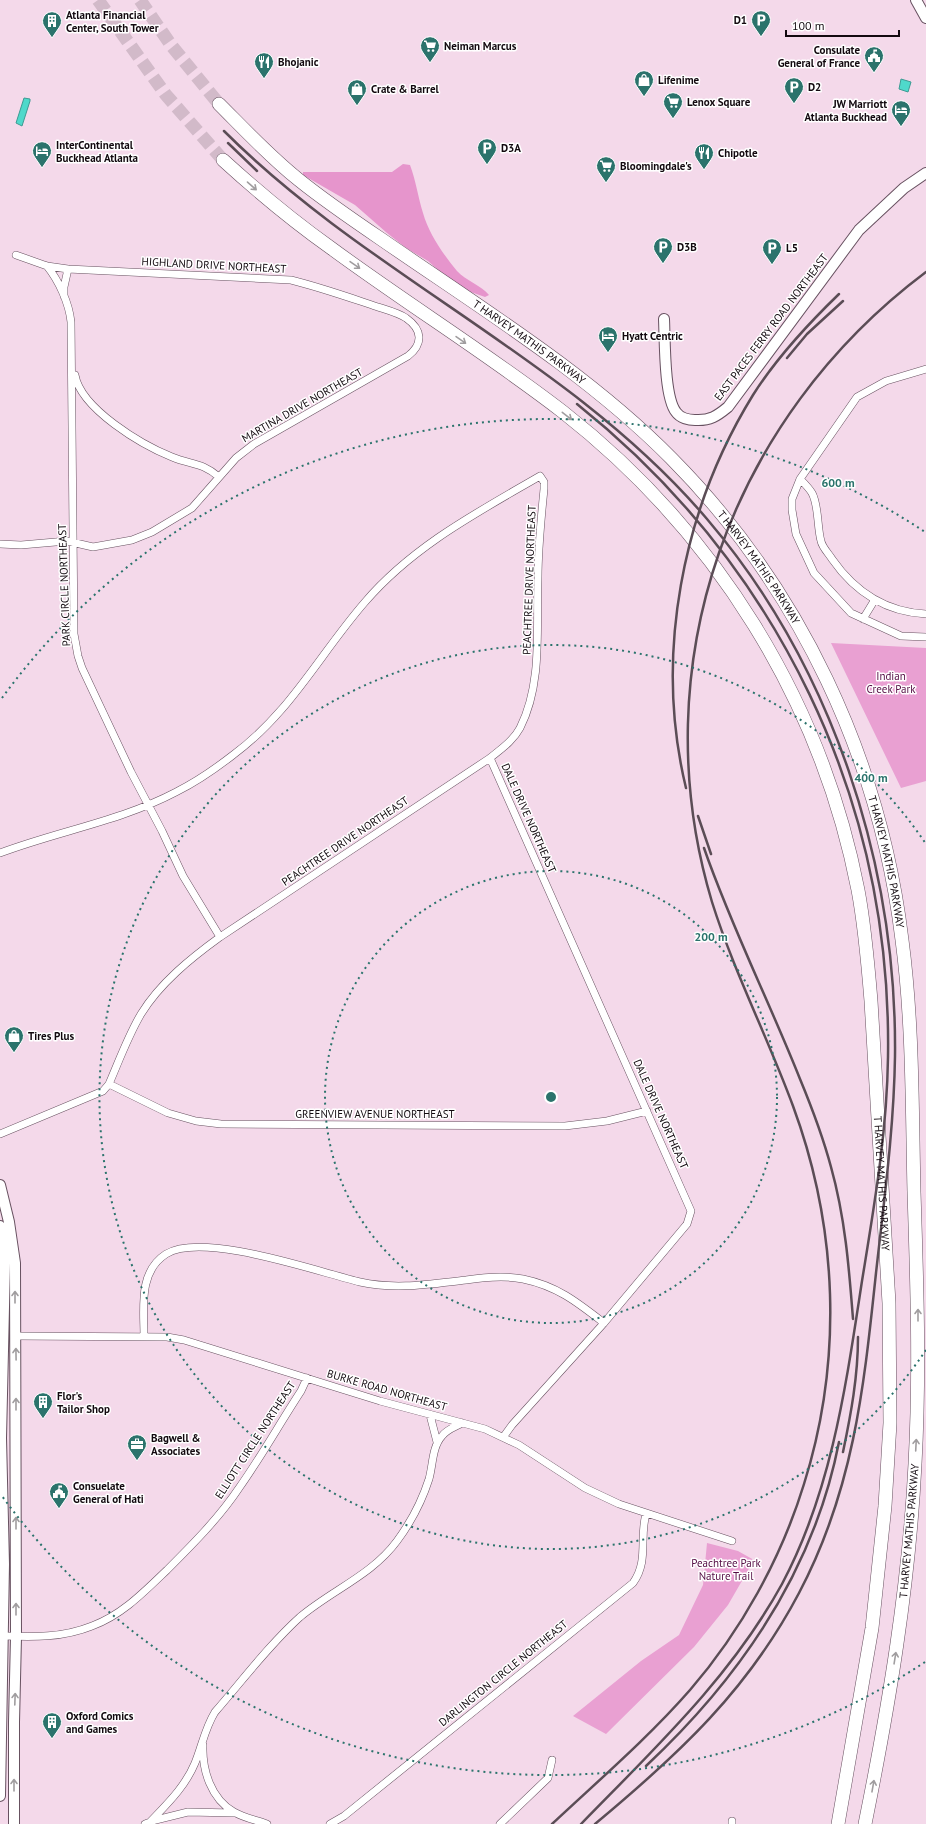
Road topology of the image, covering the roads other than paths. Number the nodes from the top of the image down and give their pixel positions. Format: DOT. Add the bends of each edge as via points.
graph roads {
  1 [pos="916,0"];
  2 [pos="926,18"];
  3 [pos="219,104"];
  4 [pos="223,160"];
  5 [pos="926,173"];
  6 [pos="16,255"];
  7 [pos="47,266"];
  8 [pos="68,269"];
  9 [pos="64,296"];
  10 [pos="664,319"];
  11 [pos="419,339"];
  12 [pos="72,360"];
  13 [pos="926,369"];
  14 [pos="220,477"];
  15 [pos="800,479"];
  16 [pos="74,541"];
  17 [pos="0,544"];
  18 [pos="874,601"];
  19 [pos="926,614"];
  20 [pos="863,619"];
  21 [pos="926,637"];
  22 [pos="490,758"];
  23 [pos="148,805"];
  24 [pos="0,853"];
  25 [pos="220,937"];
  26 [pos="109,1084"];
  27 [pos="647,1111"];
  28 [pos="0,1134"];
  29 [pos="0,1185"];
  30 [pos="3,1211"];
  31 [pos="0,1226"];
  32 [pos="604,1323"];
  33 [pos="15,1336"];
  34 [pos="144,1337"];
  35 [pos="307,1378"];
  36 [pos="430,1415"];
  37 [pos="462,1423"];
  38 [pos="504,1436"];
  39 [pos="437,1442"];
  40 [pos="646,1514"];
  41 [pos="732,1541"];
  42 [pos="16,1562"];
  43 [pos="2,1564"];
  44 [pos="2,1636"];
  45 [pos="16,1637"];
  46 [pos="203,1739"];
  47 [pos="552,1760"];
  48 [pos="0,1796"];
  49 [pos="235,1813"];
  50 [pos="148,1823"];
  51 [pos="14,1824"];
  52 [pos="267,1824"];
  53 [pos="330,1824"];
  54 [pos="500,1824"];
  55 [pos="838,1824"];
  56 [pos="866,1824"];
  1 -- 2 [label="main road"];
  56 -- 3 [label="highway, T HARVEY MATHIS PARKWAY, one-way" via="897,1646 909,1549 917,1424 918,1302 909,1028 903,943 883,833 854,741 826,677 782,598 755,557 721,514 666,453 625,415 582,381 313,191 271,156"];
  4 -- 55 [label="highway, T HARVEY MATHIS PARKWAY, one-way" via="274,205 326,245 560,410 640,479 705,553 754,624 793,693 823,766 848,848 865,940 871,1001 891,1343 888,1464 878,1580 867,1662"];
  5 -- 10 [label="main road, EAST PACES FERRY ROAD NORTHEAST" via="904,188 858,230 728,407 716,417 706,421 690,420 676,412 670,399 668,385"];
  6 -- 7 [label="street, HIGHLAND DRIVE NORTHEAST"];
  7 -- 8 [label="street, HIGHLAND DRIVE NORTHEAST"];
  7 -- 9 [label="street, PARK CIRCLE NORTHEAST"];
  8 -- 9 [label="street, PARK CIRCLE NORTHEAST"];
  8 -- 11 [label="street, HIGHLAND DRIVE NORTHEAST" via="291,280 399,314 414,325"];
  9 -- 12 [label="street, PARK CIRCLE NORTHEAST" via="70,316"];
  11 -- 14 [label="street, MARTINA DRIVE NORTHEAST" via="418,345 408,356 254,444 236,458"];
  12 -- 14 [label="street" via="80,390 102,414 152,449 205,466"];
  12 -- 16 [label="street, PARK CIRCLE NORTHEAST"];
  13 -- 15 [label="street" via="886,381 857,398"];
  14 -- 16 [label="street, MARTINA DRIVE NORTHEAST" via="192,508 152,532 132,540 93,547"];
  15 -- 18 [label="street" via="812,493 816,504 821,543 857,588"];
  15 -- 20 [label="street" via="792,504 796,534 814,573 851,613"];
  16 -- 17 [label="street, MARTINA DRIVE NORTHEAST"];
  16 -- 23 [label="street, PARK CIRCLE NORTHEAST" via="74,634 78,656"];
  18 -- 19 [label="street" via="912,613"];
  18 -- 20 [label="street"];
  20 -- 21 [label="street" via="901,636"];
  22 -- 23 [label="street, PEACHTREE DRIVE NORTHEAST" via="507,745 519,730 527,713 533,687 544,489 544,482 540,476 444,533 406,561 365,602 296,694 262,731 201,778"];
  22 -- 25 [label="street, PEACHTREE DRIVE NORTHEAST"];
  22 -- 27 [label="street, DALE DRIVE NORTHEAST"];
  23 -- 24 [label="street"];
  23 -- 25 [label="street, PARK CIRCLE NORTHEAST" via="183,876"];
  25 -- 26 [label="street, PEACHTREE DRIVE NORTHEAST" via="188,963 148,1003 134,1026"];
  26 -- 27 [label="street, GREENVIEW AVENUE NORTHEAST" via="168,1113 196,1121 221,1124 565,1126 607,1121"];
  26 -- 28 [label="street, PEACHTREE DRIVE NORTHEAST" via="96,1095"];
  27 -- 32 [label="street, DALE DRIVE NORTHEAST" via="690,1206 691,1217"];
  29 -- 30 [label="main road"];
  33 -- 30 [label="main road, one-way" via="15,1263 10,1222"];
  31 -- 43 [label="main road" via="5,1264 1,1438"];
  32 -- 34 [label="street" via="564,1293 522,1278 491,1276 410,1286 383,1286 255,1254 191,1248 167,1253 149,1271 144,1287"];
  32 -- 38 [label="street, DALE DRIVE NORTHEAST"];
  33 -- 34 [label="street, BURKE ROAD NORTHEAST"];
  42 -- 33 [label="main road, one-way"];
  34 -- 35 [label="street, BURKE ROAD NORTHEAST" via="184,1340"];
  35 -- 36 [label="street, BURKE ROAD NORTHEAST"];
  35 -- 45 [label="street, ELLIOTT CIRCLE NORTHEAST" via="239,1489 217,1518 144,1592 121,1611 93,1626 54,1636"];
  36 -- 37 [label="street, BURKE ROAD NORTHEAST"];
  36 -- 39 [label="street"];
  37 -- 38 [label="street, BURKE ROAD NORTHEAST"];
  37 -- 39 [label="street" via="446,1432"];
  38 -- 40 [label="street, BURKE ROAD NORTHEAST" via="585,1488"];
  39 -- 46 [label="street" via="429,1479 421,1499 411,1521 397,1541 369,1569 315,1606 287,1630 215,1712"];
  40 -- 41 [label="street, BURKE ROAD NORTHEAST"];
  40 -- 53 [label="street, DARLINGTON CIRCLE NORTHEAST" via="642,1526 642,1565 633,1583 344,1816"];
  42 -- 43 [label="street"];
  45 -- 42 [label="main road, one-way"];
  43 -- 44 [label="main road"];
  44 -- 45 [label="street, ELLIOTT CIRCLE NORTHEAST"];
  44 -- 48 [label="main road"];
  51 -- 45 [label="main road, one-way"];
  46 -- 49 [label="street" via="203,1762 208,1781 220,1799"];
  46 -- 50 [label="street" via="186,1781"];
  47 -- 54 [label="street" via="548,1778"];
  49 -- 50 [label="street" via="188,1812"];
  49 -- 52 [label="street"];
}
